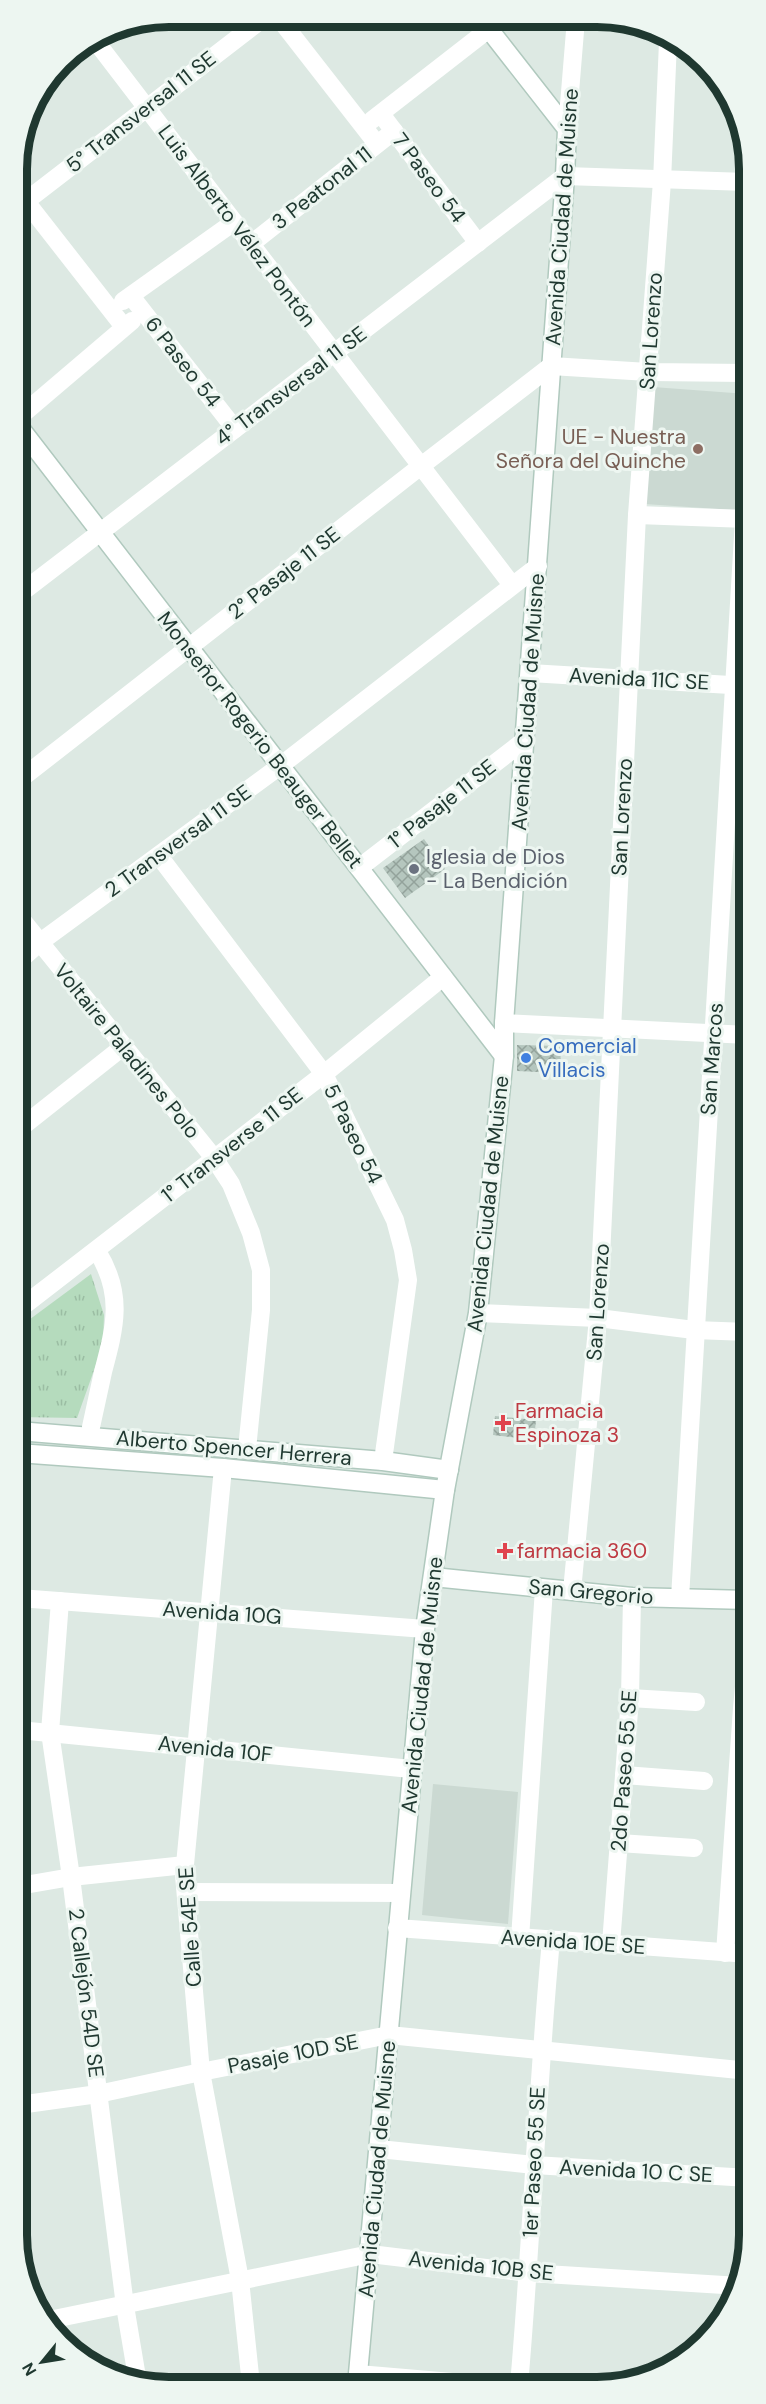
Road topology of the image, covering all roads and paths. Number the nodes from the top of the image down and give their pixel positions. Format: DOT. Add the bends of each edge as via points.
graph roads {
  1 [pos="252,27"];
  2 [pos="286,27"];
  3 [pos="482,27"];
  4 [pos="487,27"];
  5 [pos="575,27"];
  6 [pos="99,46"];
  7 [pos="668,46"];
  8 [pos="147,108"];
  9 [pos="381,114"];
  10 [pos="364,127"];
  11 [pos="567,129"];
  12 [pos="394,131"];
  13 [pos="377,144"];
  14 [pos="565,176"];
  15 [pos="662,181"];
  16 [pos="739,182"];
  17 [pos="27,195"];
  18 [pos="27,208"];
  19 [pos="234,222"];
  20 [pos="478,243"];
  21 [pos="251,244"];
  22 [pos="131,296"];
  23 [pos="112,309"];
  24 [pos="143,311"];
  25 [pos="124,327"];
  26 [pos="334,353"];
  27 [pos="551,366"];
  28 [pos="648,372"];
  29 [pos="739,373"];
  30 [pos="27,413"];
  31 [pos="235,429"];
  32 [pos="27,435"];
  33 [pos="420,465"];
  34 [pos="637,515"];
  35 [pos="739,519"];
  36 [pos="100,532"];
  37 [pos="537,566"];
  38 [pos="512,585"];
  39 [pos="27,588"];
  40 [pos="189,649"];
  41 [pos="530,673"];
  42 [pos="629,679"];
  43 [pos="739,685"];
  44 [pos="739,698"];
  45 [pos="525,740"];
  46 [pos="280,766"];
  47 [pos="27,774"];
  48 [pos="159,856"];
  49 [pos="359,868"];
  50 [pos="27,927"];
  51 [pos="39,943"];
  52 [pos="27,954"];
  53 [pos="443,977"];
  54 [pos="504,1023"];
  55 [pos="612,1028"];
  56 [pos="714,1033"];
  57 [pos="739,1034"];
  58 [pos="124,1046"];
  59 [pos="504,1056"];
  60 [pos="324,1074"];
  61 [pos="27,1123"];
  62 [pos="214,1158"];
  63 [pos="97,1251"];
  64 [pos="27,1304"];
  65 [pos="478,1312"];
  66 [pos="598,1318"];
  67 [pos="694,1330"];
  68 [pos="739,1332"];
  69 [pos="91,1427"];
  70 [pos="27,1432"];
  71 [pos="247,1449"];
  72 [pos="27,1454"];
  73 [pos="383,1461"];
  74 [pos="223,1468"];
  75 [pos="449,1470"];
  76 [pos="445,1490"];
  77 [pos="433,1576"];
  78 [pos="544,1589"];
  79 [pos="572,1591"];
  80 [pos="632,1597"];
  81 [pos="680,1598"];
  82 [pos="27,1599"];
  83 [pos="739,1600"];
  84 [pos="60,1601"];
  85 [pos="209,1612"];
  86 [pos="425,1629"];
  87 [pos="630,1698"];
  88 [pos="696,1702"];
  89 [pos="27,1731"];
  90 [pos="50,1732"];
  91 [pos="195,1747"];
  92 [pos="411,1769"];
  93 [pos="624,1774"];
  94 [pos="704,1781"];
  95 [pos="739,1842"];
  96 [pos="619,1843"];
  97 [pos="694,1848"];
  98 [pos="184,1865"];
  99 [pos="71,1877"];
  100 [pos="27,1885"];
  101 [pos="186,1892"];
  102 [pos="401,1893"];
  103 [pos="397,1928"];
  104 [pos="520,1938"];
  105 [pos="551,1940"];
  106 [pos="611,1944"];
  107 [pos="725,1953"];
  108 [pos="739,1954"];
  109 [pos="389,2035"];
  110 [pos="540,2049"];
  111 [pos="739,2070"];
  112 [pos="201,2072"];
  113 [pos="98,2094"];
  114 [pos="27,2104"];
  115 [pos="379,2149"];
  116 [pos="534,2165"];
  117 [pos="739,2177"];
  118 [pos="370,2254"];
  119 [pos="529,2273"];
  120 [pos="240,2280"];
  121 [pos="729,2285"];
  122 [pos="125,2306"];
  123 [pos="55,2319"];
  124 [pos="136,2372"];
  125 [pos="250,2377"];
  126 [pos="357,2377"];
  127 [pos="520,2377"];
  1 -- 8 [label="street, 5° Transversal 11 SE"];
  2 -- 10 [label="street, 7 Paseo 54"];
  3 -- 9 [label="street, 3 Peatonal 11"];
  4 -- 11 [label="street"];
  5 -- 11 [label="street, Avenida Ciudad de Muisne"];
  6 -- 8 [label="street, Luis Alberto Vélez Pontón"];
  7 -- 15 [label="street, San Lorenzo"];
  8 -- 17 [label="street, 5° Transversal 11 SE"];
  8 -- 19 [label="street, Luis Alberto Vélez Pontón"];
  9 -- 10 [label="street, 3 Peatonal 11"];
  9 -- 12 [label="street, 7 Paseo 54"];
  10 -- 13 [label="street, 7 Paseo 54"];
  11 -- 14 [label="street, Avenida Ciudad de Muisne"];
  12 -- 13 [label="street, 3 Peatonal 11"];
  12 -- 20 [label="street, 7 Paseo 54"];
  13 -- 21 [label="street, 3 Peatonal 11"];
  14 -- 15 [label="street"];
  14 -- 20 [label="street, 4° Transversal 11 SE"];
  14 -- 27 [label="street, Avenida Ciudad de Muisne"];
  15 -- 16 [label="street"];
  15 -- 28 [label="street, San Lorenzo"];
  18 -- 23 [label="street, 6 Paseo 54"];
  19 -- 21 [label="street, Luis Alberto Vélez Pontón"];
  19 -- 22 [label="street"];
  20 -- 26 [label="street, 4° Transversal 11 SE"];
  21 -- 26 [label="street, Luis Alberto Vélez Pontón"];
  22 -- 23 [label="street"];
  22 -- 24 [label="street, 6 Paseo 54"];
  23 -- 25 [label="street, 6 Paseo 54"];
  24 -- 25 [label="street"];
  24 -- 31 [label="street, 6 Paseo 54"];
  25 -- 30 [label="street"];
  26 -- 31 [label="street, 4° Transversal 11 SE"];
  26 -- 33 [label="street, Luis Alberto Vélez Pontón"];
  27 -- 28 [label="street"];
  27 -- 33 [label="street, 2° Pasaje 11 SE"];
  27 -- 37 [label="street, Avenida Ciudad de Muisne"];
  28 -- 29 [label="street"];
  28 -- 34 [label="street, San Lorenzo"];
  31 -- 36 [label="street, 4° Transversal 11 SE"];
  32 -- 36 [label="street, Monseñor Rogerio Beauger Bellet"];
  33 -- 38 [label="street, Luis Alberto Vélez Pontón"];
  33 -- 40 [label="street, 2° Pasaje 11 SE"];
  34 -- 35 [label="street"];
  34 -- 42 [label="street, San Lorenzo"];
  36 -- 39 [label="street, 4° Transversal 11 SE"];
  36 -- 40 [label="street, Monseñor Rogerio Beauger Bellet"];
  37 -- 38 [label="street, 2 Transversal 11 SE"];
  37 -- 41 [label="street, Avenida Ciudad de Muisne"];
  38 -- 46 [label="street, 2 Transversal 11 SE"];
  40 -- 46 [label="street, Monseñor Rogerio Beauger Bellet"];
  40 -- 47 [label="street, 2° Pasaje 11 SE"];
  41 -- 42 [label="street, Avenida 11C SE"];
  41 -- 45 [label="street, Avenida Ciudad de Muisne"];
  42 -- 43 [label="street, Avenida 11C SE"];
  42 -- 55 [label="street, San Lorenzo"];
  44 -- 56 [label="street, San Marcos"];
  45 -- 49 [label="street, 1° Pasaje 11 SE"];
  45 -- 54 [label="street, Avenida Ciudad de Muisne"];
  46 -- 48 [label="street, 2 Transversal 11 SE"];
  46 -- 49 [label="street, Monseñor Rogerio Beauger Bellet"];
  48 -- 51 [label="street, 2 Transversal 11 SE"];
  48 -- 60 [label="street, 5 Paseo 54"];
  49 -- 53 [label="street, Monseñor Rogerio Beauger Bellet"];
  50 -- 51 [label="street, Voltaire Paladines Polo"];
  51 -- 52 [label="street, 2 Transversal 11 SE"];
  51 -- 58 [label="street, Voltaire Paladines Polo"];
  53 -- 59 [label="street, Monseñor Rogerio Beauger Bellet"];
  53 -- 60 [label="street, 1° Transverse 11 SE"];
  54 -- 55 [label="street"];
  54 -- 59 [label="street, Avenida Ciudad de Muisne"];
  55 -- 56 [label="street"];
  55 -- 66 [label="street, San Lorenzo"];
  56 -- 57 [label="street"];
  56 -- 67 [label="street, San Marcos"];
  58 -- 61 [label="street"];
  58 -- 62 [label="street, Voltaire Paladines Polo"];
  59 -- 65 [label="street, Avenida Ciudad de Muisne"];
  60 -- 62 [label="street, 1° Transverse 11 SE"];
  60 -- 73 [label="street, 5 Paseo 54" via="395,1220 404,1250 408,1280"];
  62 -- 63 [label="street, 1° Transverse 11 SE"];
  62 -- 71 [label="street, Voltaire Paladines Polo" via="231,1184 261,1270 261,1310"];
  63 -- 64 [label="street, 1° Transverse 11 SE"];
  63 -- 69 [label="street" via="109,1273 116,1308 115,1328"];
  65 -- 66 [label="street"];
  65 -- 75 [label="street, Avenida Ciudad de Muisne"];
  66 -- 67 [label="street"];
  66 -- 79 [label="street, San Lorenzo"];
  67 -- 68 [label="street"];
  67 -- 81 [label="street, San Marcos"];
  70 -- 71 [label="street, Alberto Spencer Herrera"];
  71 -- 73 [label="street, Alberto Spencer Herrera"];
  72 -- 74 [label="street, Alberto Spencer Herrera"];
  73 -- 75 [label="street, Alberto Spencer Herrera"];
  74 -- 76 [label="street, Alberto Spencer Herrera"];
  74 -- 85 [label="street, Calle 54E SE"];
  75 -- 76 [label="street, Avenida Ciudad de Muisne"];
  76 -- 77 [label="street, Avenida Ciudad de Muisne"];
  77 -- 78 [label="street, San Gregorio"];
  77 -- 86 [label="street, Avenida Ciudad de Muisne"];
  78 -- 79 [label="street, San Gregorio"];
  78 -- 104 [label="street"];
  79 -- 80 [label="street, San Gregorio"];
  80 -- 81 [label="street, San Gregorio"];
  80 -- 87 [label="street, 2do Paseo 55 SE"];
  81 -- 83 [label="street, San Gregorio"];
  82 -- 84 [label="street, Avenida 10G"];
  84 -- 85 [label="street, Avenida 10G"];
  84 -- 90 [label="street, 2 Callejón 54D SE"];
  85 -- 86 [label="street, Avenida 10G"];
  85 -- 91 [label="street, Calle 54E SE"];
  86 -- 92 [label="street, Avenida Ciudad de Muisne"];
  87 -- 88 [label="street"];
  87 -- 93 [label="street, 2do Paseo 55 SE"];
  89 -- 90 [label="street, Avenida 10F"];
  90 -- 91 [label="street, Avenida 10F"];
  90 -- 99 [label="street, 2 Callejón 54D SE"];
  91 -- 92 [label="street, Avenida 10F"];
  91 -- 98 [label="street, Calle 54E SE"];
  92 -- 102 [label="street, Avenida Ciudad de Muisne"];
  93 -- 94 [label="street"];
  93 -- 96 [label="street, 2do Paseo 55 SE"];
  95 -- 107 [label="street"];
  96 -- 97 [label="street"];
  96 -- 106 [label="street, 2do Paseo 55 SE"];
  98 -- 99 [label="street"];
  98 -- 101 [label="street, Calle 54E SE"];
  99 -- 100 [label="street"];
  99 -- 113 [label="street, 2 Callejón 54D SE"];
  101 -- 102 [label="street"];
  101 -- 112 [label="street, Calle 54E SE"];
  102 -- 103 [label="street, Avenida Ciudad de Muisne"];
  103 -- 104 [label="street, Avenida 10E SE"];
  103 -- 109 [label="street, Avenida Ciudad de Muisne"];
  104 -- 105 [label="street, Avenida 10E SE"];
  105 -- 106 [label="street, Avenida 10E SE"];
  105 -- 110 [label="street, 1er Paseo 55 SE"];
  106 -- 107 [label="street, Avenida 10E SE"];
  107 -- 108 [label="street, Avenida 10E SE"];
  109 -- 110 [label="street, Pasaje 10D SE"];
  109 -- 112 [label="street, Pasaje 10D SE"];
  109 -- 115 [label="street, Avenida Ciudad de Muisne"];
  110 -- 111 [label="street, Pasaje 10D SE"];
  110 -- 116 [label="street, 1er Paseo 55 SE"];
  112 -- 113 [label="street, Pasaje 10D SE"];
  112 -- 120 [label="street, Calle 54E SE"];
  113 -- 114 [label="street, Pasaje 10D SE"];
  113 -- 122 [label="street, 2 Callejón 54D SE"];
  115 -- 116 [label="street, Avenida 10 C SE"];
  115 -- 118 [label="street, Avenida Ciudad de Muisne"];
  116 -- 117 [label="street, Avenida 10 C SE"];
  116 -- 119 [label="street, 1er Paseo 55 SE"];
  118 -- 119 [label="street, Avenida 10B SE"];
  118 -- 120 [label="street, Avenida 10B SE"];
  118 -- 126 [label="street, Avenida Ciudad de Muisne"];
  119 -- 121 [label="street, Avenida 10B SE"];
  119 -- 127 [label="street, 1er Paseo 55 SE"];
  120 -- 122 [label="street, Avenida 10B SE"];
  120 -- 125 [label="street, Calle 54E SE"];
  122 -- 123 [label="street, Avenida 10B SE"];
  122 -- 124 [label="street, 2 Callejón 54D SE"];
}
